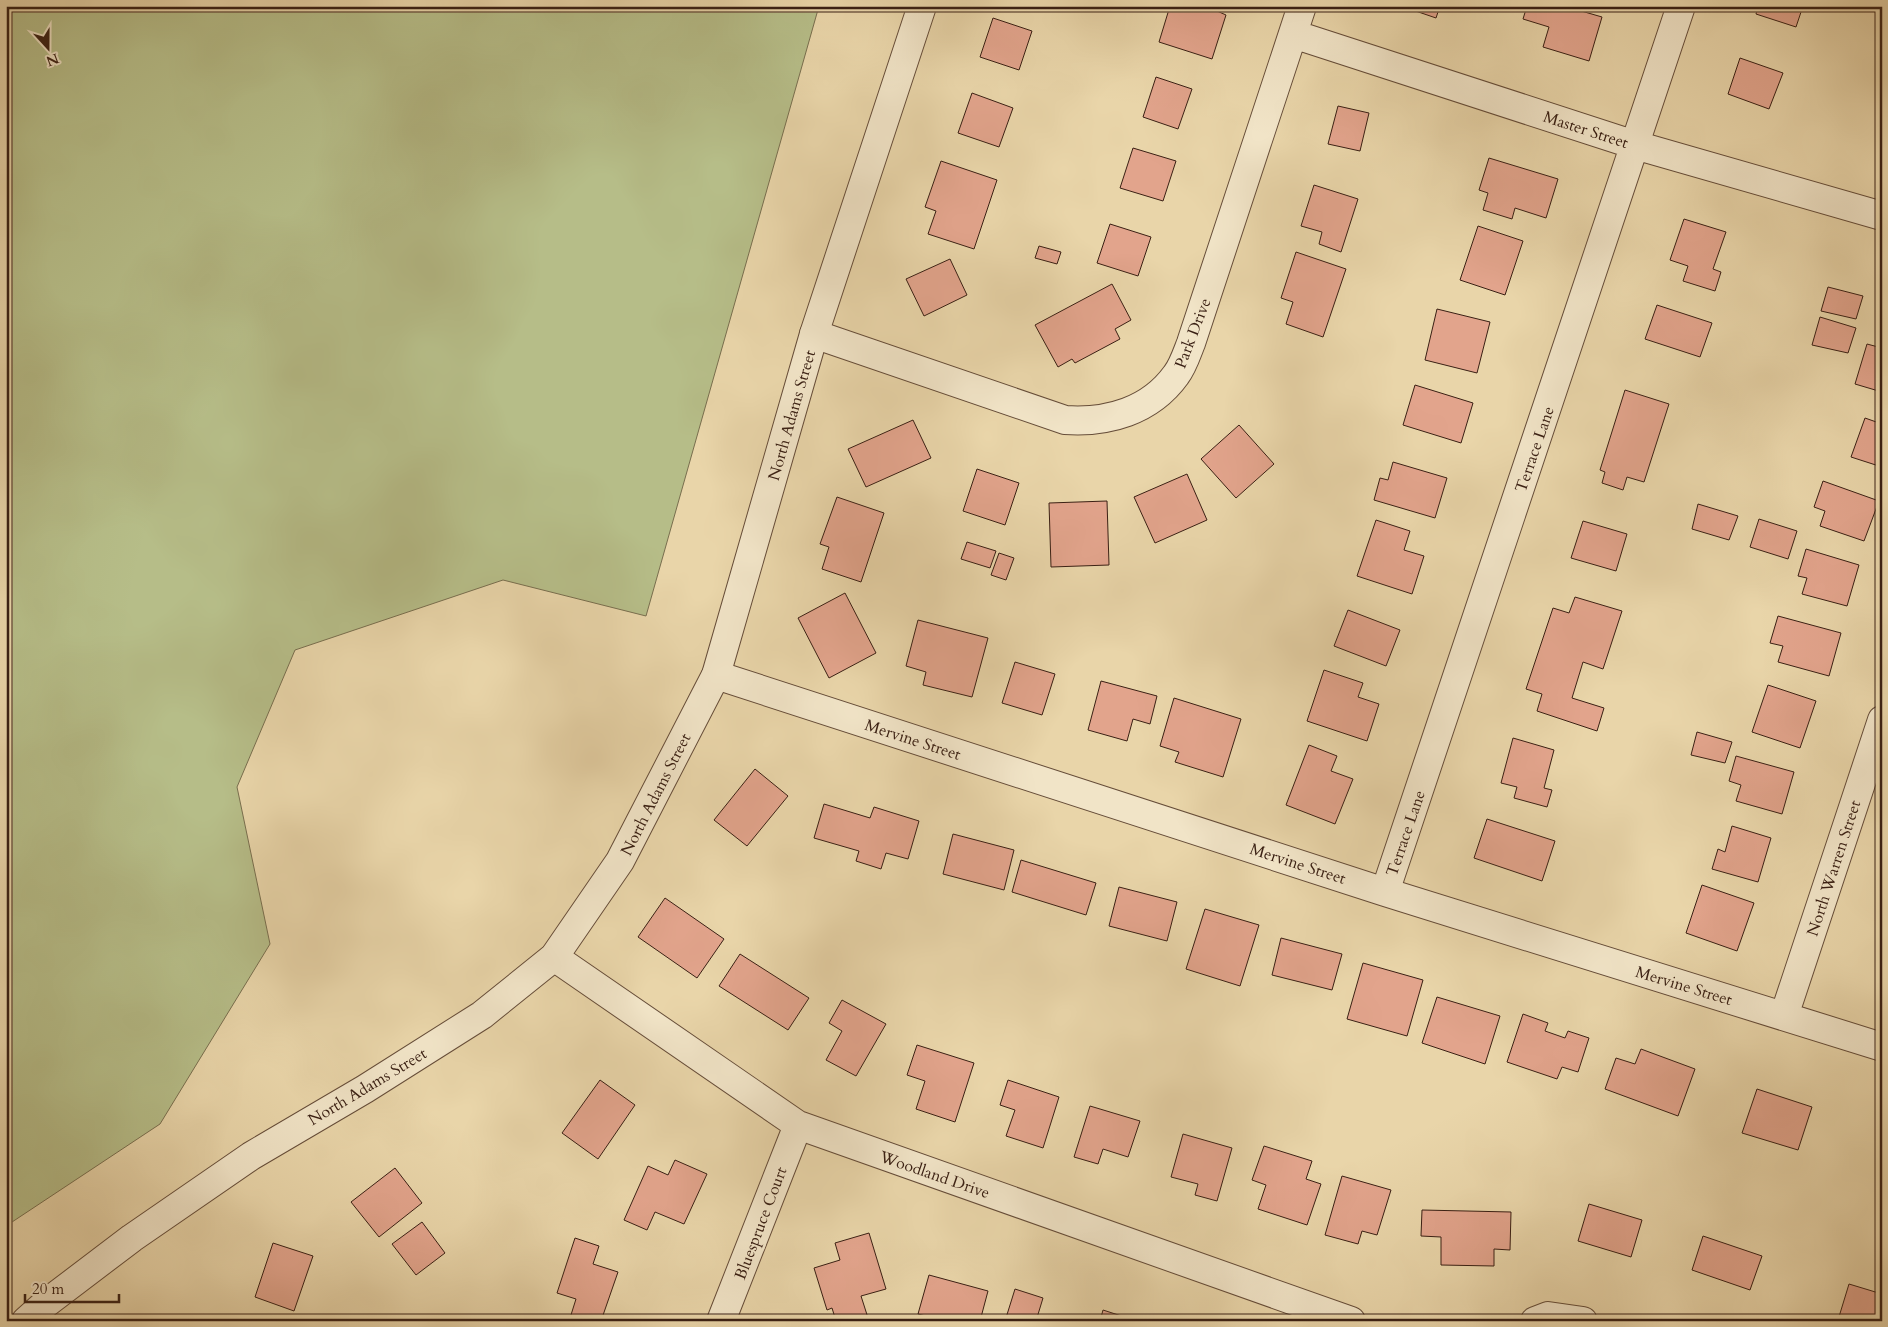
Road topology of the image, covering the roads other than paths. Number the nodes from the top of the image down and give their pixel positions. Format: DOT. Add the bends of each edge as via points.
graph roads {
  1 [pos="922,6"];
  2 [pos="1302,6"];
  3 [pos="1681,6"];
  4 [pos="1293,34"];
  5 [pos="1635,145"];
  6 [pos="1882,216"];
  7 [pos="814,334"];
  8 [pos="716,676"];
  9 [pos="1882,720"];
  10 [pos="1385,892"];
  11 [pos="554,957"];
  12 [pos="1784,1016"];
  13 [pos="1882,1047"];
  14 [pos="798,1125"];
  15 [pos="36,1312"];
  16 [pos="721,1321"];
  17 [pos="1351,1321"];
  18 [pos="1535,1321"];
  19 [pos="1583,1321"];
  1 -- 7 [label="street, North Adams Street"];
  2 -- 4 [label="street, Park Drive"];
  3 -- 5 [label="street, Terrace Lane"];
  4 -- 5 [label="street, Master Street"];
  4 -- 7 [label="street, Park Drive" via="1191,343 1177,374 1153,397 1123,414 1104,420 1065,420"];
  5 -- 6 [label="street, Master Street"];
  5 -- 10 [label="street, Terrace Lane"];
  7 -- 8 [label="street, North Adams Street"];
  8 -- 10 [label="street, Mervine Street"];
  8 -- 11 [label="street, North Adams Street" via="620,860"];
  9 -- 12 [label="street, North Warren Street"];
  10 -- 12 [label="street, Mervine Street"];
  11 -- 14 [label="street, Woodland Drive"];
  11 -- 15 [label="street, North Adams Street" via="482,1015 250,1156 132,1238"];
  12 -- 13 [label="street, Mervine Street"];
  14 -- 16 [label="street, Bluespruce Court"];
  14 -- 17 [label="street, Woodland Drive"];
  18 -- 19 [label="street" via="1548,1316"];
}
